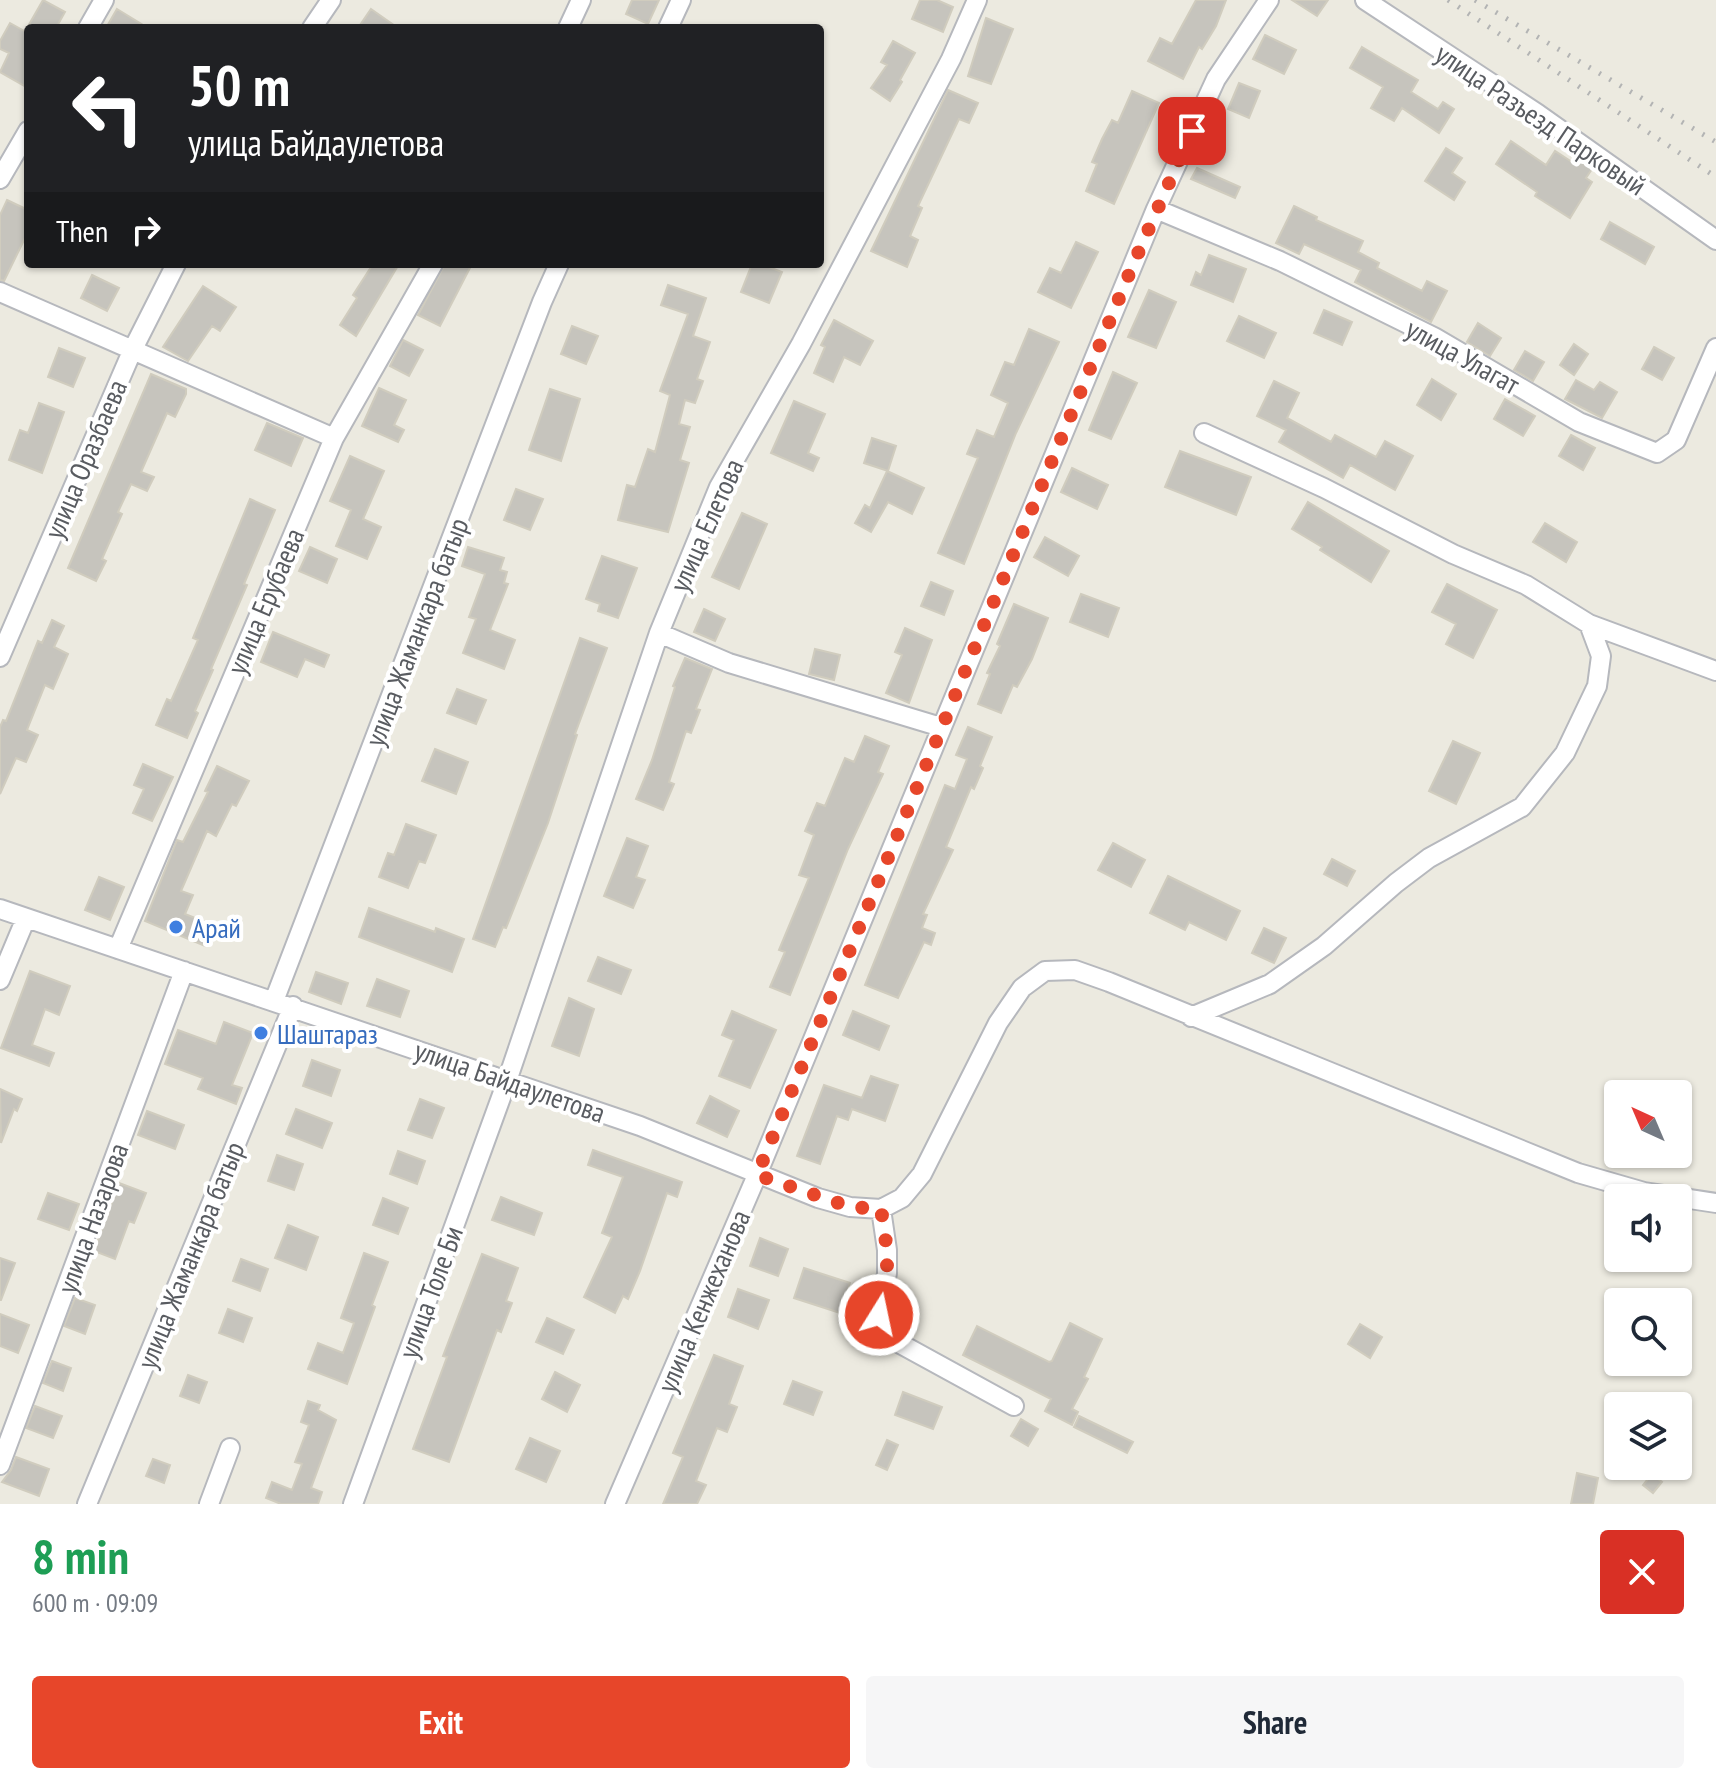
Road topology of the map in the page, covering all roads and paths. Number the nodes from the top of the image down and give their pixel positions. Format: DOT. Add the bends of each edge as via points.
graph roads {
  1 [pos="104,0"];
  2 [pos="331,0"];
  3 [pos="581,0"];
  4 [pos="681,0"];
  5 [pos="977,0"];
  6 [pos="1269,0"];
  7 [pos="1365,0"];
  8 [pos="90,24"];
  9 [pos="315,24"];
  10 [pos="570,24"];
  11 [pos="670,24"];
  12 [pos="24,138"];
  13 [pos="0,179"];
  14 [pos="1156,209"];
  15 [pos="1716,240"];
  16 [pos="174,268"];
  17 [pos="431,268"];
  18 [pos="557,268"];
  19 [pos="0,292"];
  20 [pos="1716,348"];
  21 [pos="133,349"];
  22 [pos="1204,433"];
  23 [pos="334,438"];
  24 [pos="1589,624"];
  25 [pos="659,633"];
  26 [pos="0,657"];
  27 [pos="1716,671"];
  28 [pos="941,727"];
  29 [pos="0,909"];
  30 [pos="26,918"];
  31 [pos="118,949"];
  32 [pos="184,971"];
  33 [pos="0,980"];
  34 [pos="284,1004"];
  35 [pos="1191,1017"];
  36 [pos="507,1081"];
  37 [pos="757,1175"];
  38 [pos="1716,1203"];
  39 [pos="881,1209"];
  40 [pos="1014,1406"];
  41 [pos="230,1448"];
  42 [pos="0,1465"];
  43 [pos="87,1504"];
  44 [pos="209,1504"];
  45 [pos="353,1504"];
  46 [pos="615,1504"];
  1 -- 8 [label="street"];
  2 -- 9 [label="street"];
  3 -- 10 [label="street"];
  4 -- 11 [label="street"];
  5 -- 25 [label="street, улица Елетова" via="808,330 719,487"];
  6 -- 14 [label="street, улица Кенжеханова" via="1216,79"];
  7 -- 15 [label="street, улица Разъезд Парковый"];
  12 -- 13 [label="street"];
  14 -- 20 [label="street, улица Улагат" via="1294,268 1434,337 1579,422 1657,453 1676,440"];
  14 -- 28 [label="street, улица Кенжеханова"];
  16 -- 21 [label="street, улица Оразбаева"];
  17 -- 23 [label="street, улица Ерубаева"];
  18 -- 34 [label="street, улица Жаманкара батыр"];
  19 -- 21 [label="street"];
  21 -- 23 [label="street"];
  21 -- 26 [label="street, улица Оразбаева"];
  22 -- 24 [label="street" via="1526,585"];
  23 -- 31 [label="street, улица Ерубаева"];
  24 -- 27 [label="street"];
  24 -- 35 [label="street" via="1601,656 1597,686 1565,753 1522,807 1429,858 1270,984"];
  25 -- 28 [label="street" via="729,663"];
  25 -- 36 [label="street, улица Елетова"];
  28 -- 37 [label="street, улица Кенжеханова"];
  29 -- 30 [label="street, улица Байдаулетова"];
  30 -- 31 [label="street, улица Байдаулетова"];
  30 -- 33 [label="street"];
  31 -- 32 [label="street, улица Байдаулетова"];
  32 -- 34 [label="street, улица Байдаулетова"];
  32 -- 42 [label="street, улица Назарова"];
  34 -- 36 [label="street, улица Байдаулетова"];
  34 -- 43 [label="street, улица Жаманкара батыр"];
  35 -- 38 [label="street" via="1578,1173 1644,1192"];
  35 -- 39 [label="street" via="1075,970 1045,971 1022,988 998,1023 922,1174 902,1198"];
  36 -- 37 [label="street, улица Байдаулетова" via="640,1126"];
  36 -- 45 [label="street, улица Толе Би"];
  37 -- 39 [label="street, улица Байдаулетова" via="850,1207"];
  37 -- 46 [label="street, улица Кенжеханова"];
  39 -- 40 [label="street" via="887,1250 879,1315 883,1328 897,1342"];
  41 -- 44 [label="street"];
}
